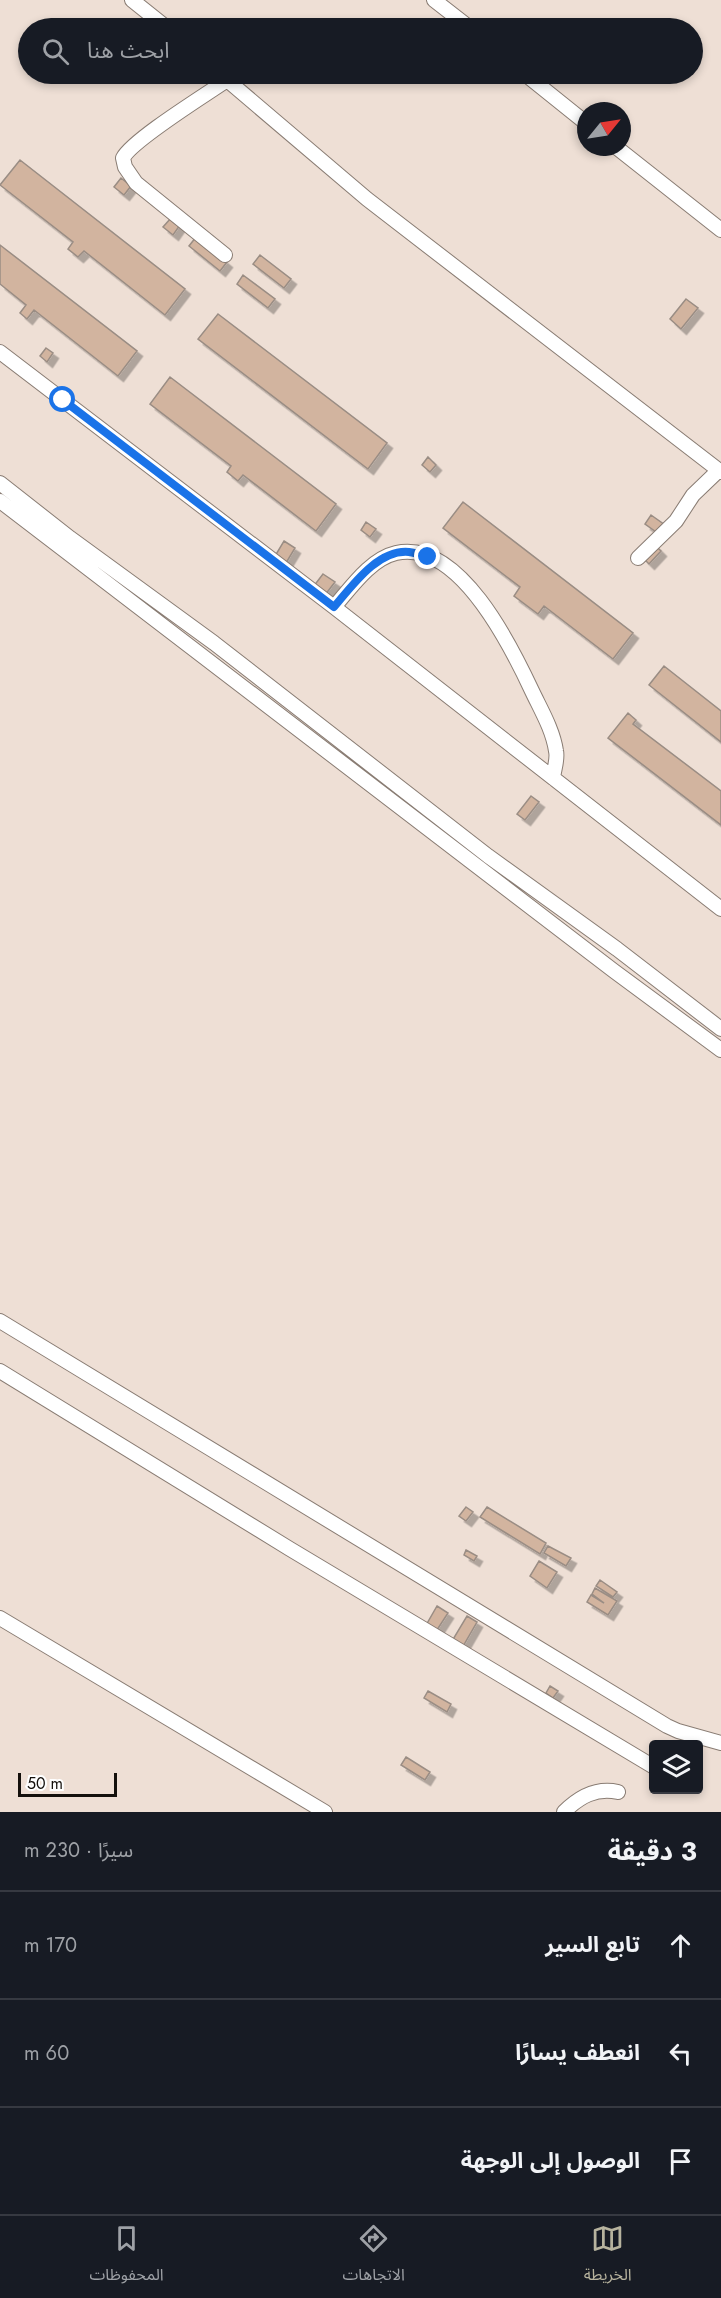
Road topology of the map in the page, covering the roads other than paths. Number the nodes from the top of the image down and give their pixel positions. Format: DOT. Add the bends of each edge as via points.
graph roads {
  1 [pos="132,0"];
  2 [pos="434,0"];
  3 [pos="154,18"];
  4 [pos="457,18"];
  5 [pos="215,84"];
  6 [pos="232,84"];
  7 [pos="537,84"];
  8 [pos="577,116"];
  9 [pos="627,156"];
  10 [pos="721,230"];
  11 [pos="225,255"];
  12 [pos="0,352"];
  13 [pos="720,471"];
  14 [pos="0,483"];
  15 [pos="0,501"];
  16 [pos="638,558"];
  17 [pos="334,607"];
  18 [pos="553,778"];
  19 [pos="721,909"];
  20 [pos="721,1029"];
  21 [pos="721,1050"];
  22 [pos="0,1321"];
  23 [pos="0,1371"];
  24 [pos="0,1618"];
  25 [pos="721,1743"];
  26 [pos="649,1764"];
  27 [pos="618,1792"];
  28 [pos="325,1812"];
  29 [pos="564,1812"];
  1 -- 3 [label="street"];
  2 -- 4 [label="street"];
  5 -- 11 [label="street" via="128,150 123,158 136,183"];
  6 -- 13 [label="street" via="367,199"];
  7 -- 8 [label="street"];
  9 -- 10 [label="street"];
  12 -- 17 [label="street"];
  13 -- 16 [label="street" via="693,495 676,521"];
  14 -- 20 [label="street"];
  15 -- 21 [label="street"];
  17 -- 18 [label="street"];
  17 -- 18 [label="street" via="379,561 394,553 428,557 452,570 490,613 530,686 553,736 557,753"];
  18 -- 19 [label="street"];
  22 -- 25 [label="street" via="667,1726"];
  23 -- 26 [label="street"];
  24 -- 28 [label="street"];
  27 -- 29 [label="street" via="584,1795"];
}
